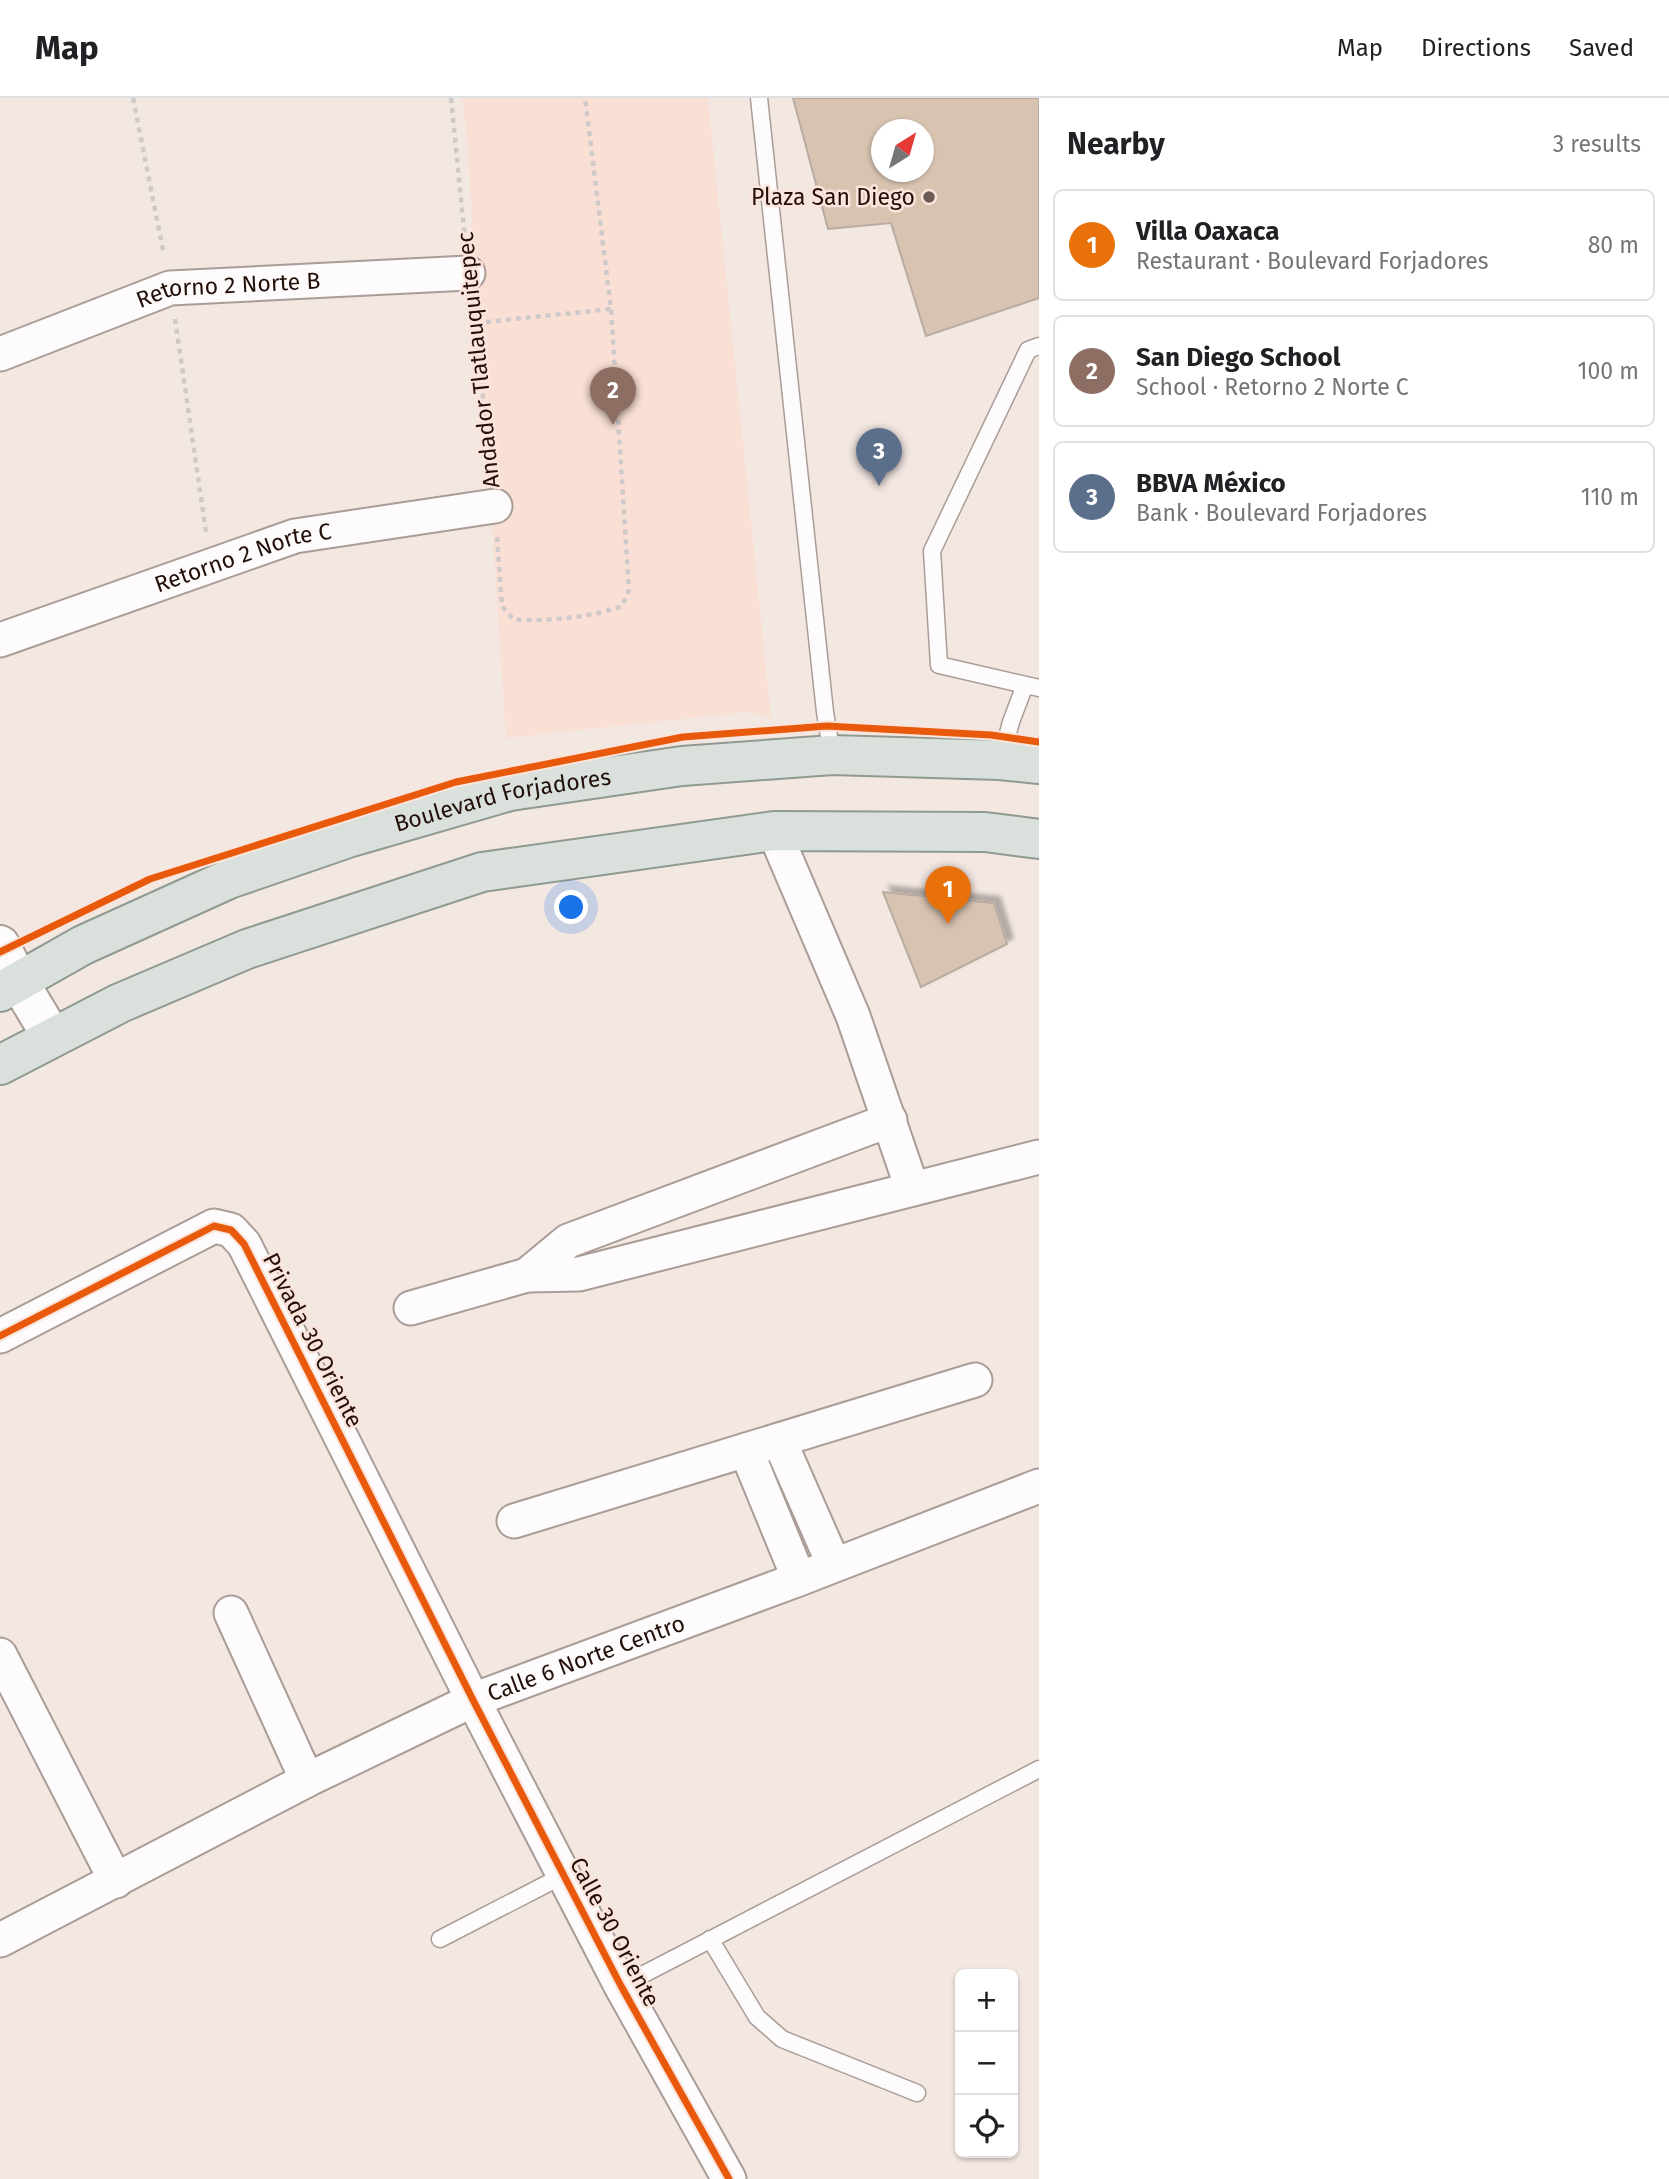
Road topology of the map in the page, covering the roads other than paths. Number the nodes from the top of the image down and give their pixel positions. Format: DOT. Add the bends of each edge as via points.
graph roads {
  1 [pos="759,98"];
  2 [pos="468,273"];
  3 [pos="1039,346"];
  4 [pos="0,354"];
  5 [pos="495,506"];
  6 [pos="0,640"];
  7 [pos="1032,687"];
  8 [pos="832,755"];
  9 [pos="1000,760"];
  10 [pos="1039,764"];
  11 [pos="774,831"];
  12 [pos="1039,839"];
  13 [pos="0,945"];
  14 [pos="9,987"];
  15 [pos="52,1037"];
  16 [pos="0,1065"];
  17 [pos="890,1120"];
  18 [pos="1039,1157"];
  19 [pos="912,1188"];
  20 [pos="677,1202"];
  21 [pos="689,1247"];
  22 [pos="527,1275"];
  23 [pos="411,1308"];
  24 [pos="0,1336"];
  25 [pos="975,1380"];
  26 [pos="779,1440"];
  27 [pos="746,1450"];
  28 [pos="1039,1486"];
  29 [pos="514,1521"];
  30 [pos="834,1565"];
  31 [pos="799,1579"];
  32 [pos="231,1613"];
  33 [pos="0,1655"];
  34 [pos="473,1700"];
  35 [pos="1039,1769"];
  36 [pos="307,1780"];
  37 [pos="564,1875"];
  38 [pos="116,1881"];
  39 [pos="440,1939"];
  40 [pos="710,1939"];
  41 [pos="0,1940"];
  42 [pos="621,1986"];
  43 [pos="917,2093"];
  44 [pos="729,2179"];
  1 -- 8 [label="lane"];
  2 -- 4 [label="street, Retorno 2 Norte B" via="170,288"];
  3 -- 7 [label="lane" via="1028,350 932,551 939,665"];
  5 -- 6 [label="street, Retorno 2 Norte C" via="295,536"];
  7 -- 9 [label="lane"];
  8 -- 9 [label="main road, Boulevard Forjadores"];
  8 -- 14 [label="main road, Boulevard Forjadores" via="682,766 510,791 351,837 229,879 83,945"];
  9 -- 10 [label="main road, Boulevard Forjadores"];
  11 -- 12 [label="main road" via="985,832"];
  11 -- 15 [label="main road" via="482,872 247,948"];
  11 -- 17 [label="street" via="853,1016"];
  13 -- 14 [label="street"];
  14 -- 15 [label="street"];
  15 -- 16 [label="main road"];
  17 -- 19 [label="street"];
  17 -- 20 [label="street"];
  18 -- 19 [label="street"];
  19 -- 21 [label="street"];
  20 -- 21 [label="street"];
  20 -- 22 [label="street" via="568,1241"];
  21 -- 22 [label="street" via="579,1274"];
  22 -- 23 [label="street"];
  24 -- 34 [label="street, Privada 30 Oriente" via="214,1226 231,1230 244,1244"];
  25 -- 26 [label="street"];
  26 -- 27 [label="street"];
  26 -- 30 [label="street"];
  27 -- 29 [label="street"];
  27 -- 31 [label="street"];
  28 -- 30 [label="street, Calle 6 Norte Centro"];
  30 -- 31 [label="street, Calle 6 Norte Centro"];
  31 -- 34 [label="street, Calle 6 Norte Centro"];
  32 -- 36 [label="street"];
  33 -- 38 [label="street"];
  34 -- 36 [label="street, Calle 6 Norte Centro"];
  34 -- 37 [label="street, Calle 30 Oriente"];
  35 -- 40 [label="lane"];
  36 -- 38 [label="street, Calle 6 Norte Centro"];
  37 -- 39 [label="lane"];
  37 -- 42 [label="street, Calle 30 Oriente"];
  38 -- 41 [label="street, Calle 6 Norte Centro"];
  40 -- 42 [label="lane"];
  40 -- 43 [label="lane" via="757,2017 782,2039"];
  42 -- 44 [label="street, Calle 30 Oriente"];
}
